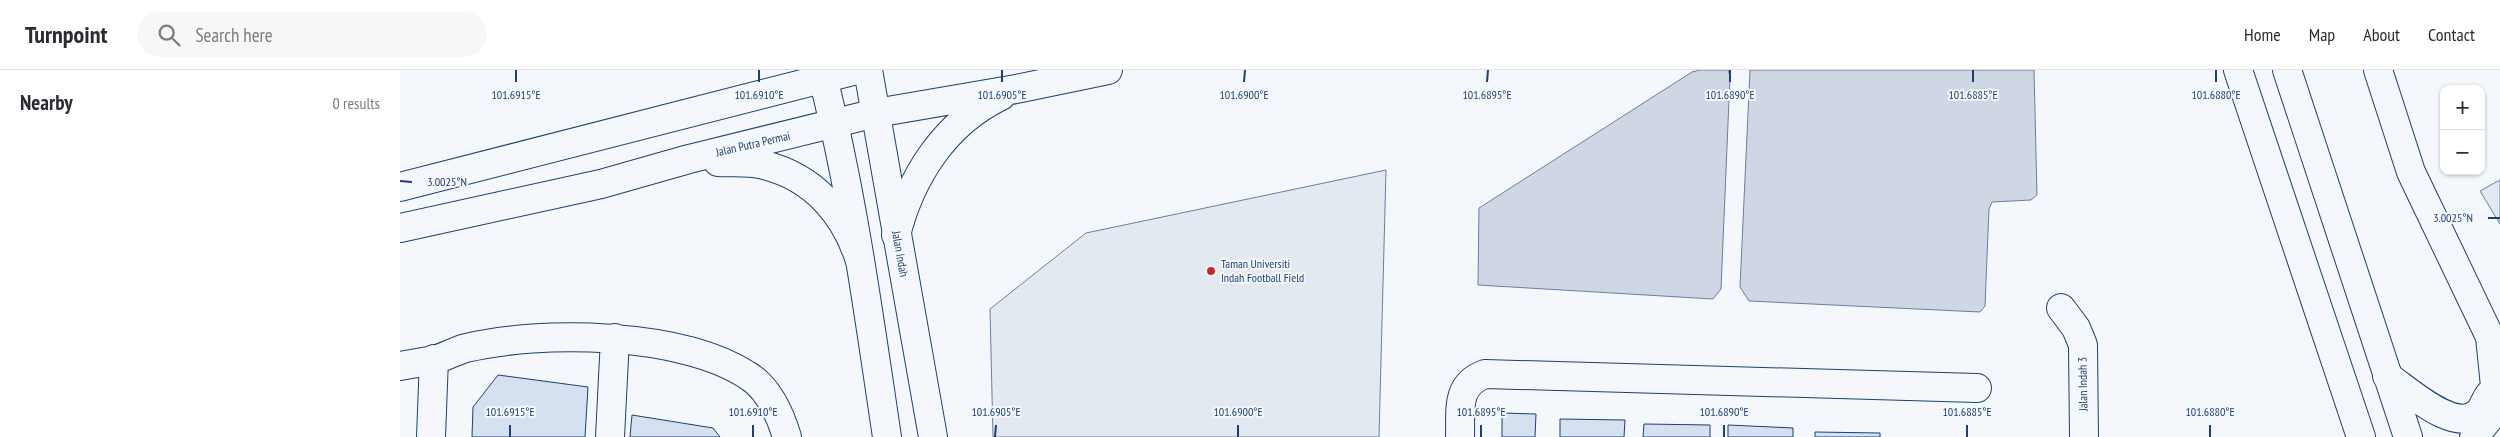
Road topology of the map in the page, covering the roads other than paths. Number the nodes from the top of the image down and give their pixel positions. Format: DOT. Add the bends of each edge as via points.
graph roads {
  1 [pos="857,70"];
  2 [pos="868,70"];
  3 [pos="1108,70"];
  4 [pos="2238,70"];
  5 [pos="2287,70"];
  6 [pos="2378,70"];
  7 [pos="823,78"];
  8 [pos="1016,89"];
  9 [pos="876,114"];
  10 [pos="835,125"];
  11 [pos="689,159"];
  12 [pos="400,187"];
  13 [pos="400,228"];
  14 [pos="896,235"];
  15 [pos="860,260"];
  16 [pos="2061,308"];
  17 [pos="615,338"];
  18 [pos="434,359"];
  19 [pos="400,366"];
  20 [pos="2387,376"];
  21 [pos="2495,386"];
  22 [pos="1977,388"];
  23 [pos="431,437"];
  24 [pos="610,437"];
  25 [pos="788,437"];
  26 [pos="887,437"];
  27 [pos="933,437"];
  28 [pos="1460,437"];
  29 [pos="2084,437"];
  30 [pos="2361,437"];
  31 [pos="2408,437"];
  32 [pos="2474,437"];
  1 -- 7 [label="main road"];
  2 -- 9 [label="main road, Jalan Indah"];
  3 -- 8 [label="main road, Jalan Putra Permai"];
  4 -- 30 [label="main road"];
  5 -- 20 [label="main road"];
  6 -- 21 [label="main road" via="2411,172 2490,337"];
  7 -- 10 [label="main road"];
  7 -- 12 [label="main road"];
  8 -- 9 [label="main road, Jalan Putra Permai"];
  8 -- 14 [label="main road" via="973,114 937,148 911,189"];
  9 -- 10 [label="main road, Jalan Putra Permai"];
  9 -- 14 [label="main road, Jalan Indah"];
  10 -- 11 [label="main road, Jalan Putra Permai"];
  10 -- 15 [label="main road"];
  11 -- 13 [label="main road, Jalan Putra Permai" via="601,184"];
  11 -- 15 [label="main road" via="763,165 801,180 818,192 844,223"];
  14 -- 27 [label="main road, Jalan Indah"];
  15 -- 26 [label="main road"];
  16 -- 29 [label="main road, Jalan Indah 3" via="2076,328 2083,345"];
  17 -- 18 [label="main road" via="538,338 466,348"];
  17 -- 24 [label="main road"];
  17 -- 25 [label="main road" via="656,343 709,356 748,375 769,396"];
  18 -- 19 [label="main road"];
  18 -- 23 [label="main road"];
  20 -- 21 [label="main road" via="2455,420 2464,420 2478,413"];
  20 -- 31 [label="main road"];
  21 -- 32 [label="main road" via="2491,416"];
  22 -- 28 [label="main road" via="1485,374 1473,378 1464,388"];
}
